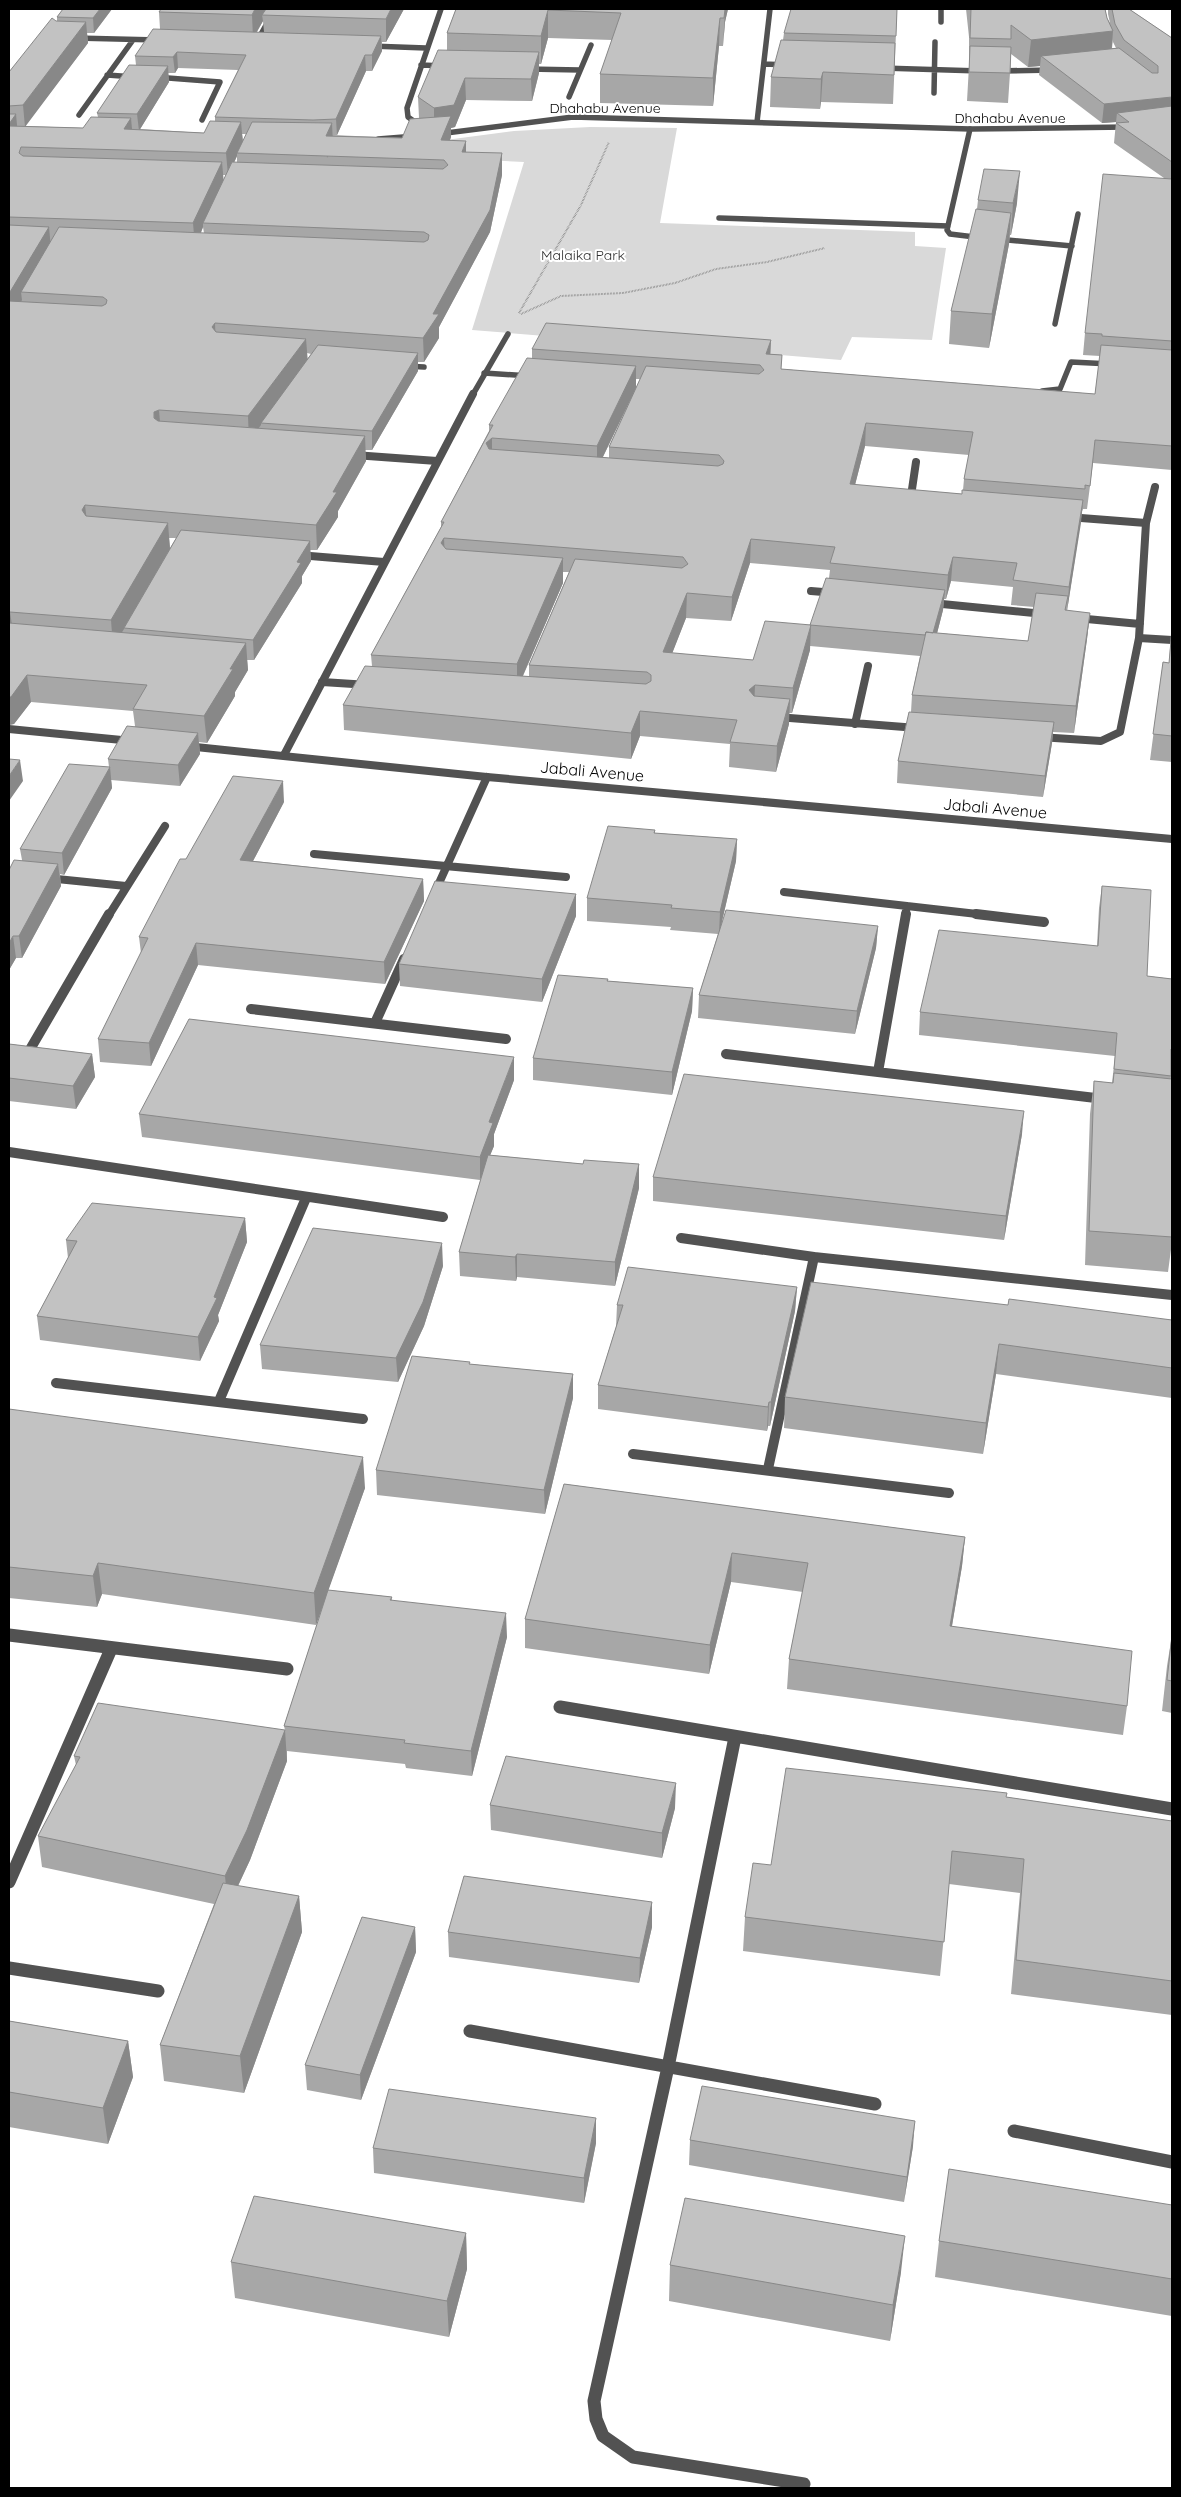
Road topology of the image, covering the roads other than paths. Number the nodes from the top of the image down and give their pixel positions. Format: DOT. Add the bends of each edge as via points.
graph roads {
  1 [pos="275,9"];
  2 [pos="441,9"];
  3 [pos="770,9"];
  4 [pos="941,9"];
  5 [pos="941,22"];
  6 [pos="68,37"];
  7 [pos="133,40"];
  8 [pos="161,40"];
  9 [pos="935,42"];
  10 [pos="246,43"];
  11 [pos="256,43"];
  12 [pos="265,43"];
  13 [pos="591,45"];
  14 [pos="360,46"];
  15 [pos="426,48"];
  16 [pos="764,64"];
  17 [pos="421,65"];
  18 [pos="792,65"];
  19 [pos="451,66"];
  20 [pos="520,68"];
  21 [pos="878,68"];
  22 [pos="1056,69"];
  23 [pos="580,70"];
  24 [pos="934,70"];
  25 [pos="106,76"];
  26 [pos="934,94"];
  27 [pos="569,97"];
  28 [pos="80,115"];
  29 [pos="202,120"];
  30 [pos="757,122"];
  31 [pos="1136,126"];
  32 [pos="970,129"];
  33 [pos="433,135"];
  34 [pos="372,140"];
  35 [pos="1078,214"];
  36 [pos="719,218"];
  37 [pos="948,226"];
  38 [pos="1072,246"];
  39 [pos="1055,324"];
  40 [pos="508,334"];
  41 [pos="1116,364"];
  42 [pos="394,365"];
  43 [pos="424,367"];
  44 [pos="484,373"];
  45 [pos="533,376"];
  46 [pos="1030,390"];
  47 [pos="350,455"];
  48 [pos="438,462"];
  49 [pos="916,462"];
  50 [pos="1155,487"];
  51 [pos="925,504"];
  52 [pos="1060,516"];
  53 [pos="1146,523"];
  54 [pos="287,554"];
  55 [pos="384,562"];
  56 [pos="811,591"];
  57 [pos="840,594"];
  58 [pos="927,603"];
  59 [pos="1052,615"];
  60 [pos="1072,617"];
  61 [pos="1140,624"];
  62 [pos="1139,638"];
  63 [pos="1172,640"];
  64 [pos="868,666"];
  65 [pos="322,682"];
  66 [pos="382,686"];
  67 [pos="764,716"];
  68 [pos="855,724"];
  69 [pos="924,728"];
  70 [pos="9,729"];
  71 [pos="1032,736"];
  72 [pos="137,741"];
  73 [pos="176,745"];
  74 [pos="284,755"];
  75 [pos="488,776"];
  76 [pos="165,826"];
  77 [pos="1172,839"];
  78 [pos="314,854"];
  79 [pos="446,866"];
  80 [pos="38,877"];
  81 [pos="566,877"];
  82 [pos="126,886"];
  83 [pos="784,892"];
  84 [pos="430,901"];
  85 [pos="908,906"];
  86 [pos="1044,922"];
  87 [pos="406,954"];
  88 [pos="252,1009"];
  89 [pos="375,1024"];
  90 [pos="506,1039"];
  91 [pos="726,1054"];
  92 [pos="24,1060"];
  93 [pos="878,1072"];
  94 [pos="1113,1100"];
  95 [pos="9,1152"];
  96 [pos="306,1198"];
  97 [pos="443,1218"];
  98 [pos="680,1238"];
  99 [pos="814,1257"];
  100 [pos="1172,1295"];
  101 [pos="56,1383"];
  102 [pos="219,1401"];
  103 [pos="364,1419"];
  104 [pos="633,1454"];
  105 [pos="768,1469"];
  106 [pos="949,1493"];
  107 [pos="9,1635"];
  108 [pos="111,1648"];
  109 [pos="287,1669"];
  110 [pos="560,1707"];
  111 [pos="735,1737"];
  112 [pos="1172,1809"];
  113 [pos="9,1882"];
  114 [pos="9,1968"];
  115 [pos="158,1991"];
  116 [pos="470,2031"];
  117 [pos="668,2067"];
  118 [pos="875,2104"];
  119 [pos="1014,2131"];
  120 [pos="1172,2162"];
  121 [pos="804,2484"];
  1 -- 11 [label="street"];
  2 -- 15 [label="street"];
  3 -- 16 [label="street"];
  4 -- 5 [label="street"];
  6 -- 7 [label="street"];
  7 -- 8 [label="street"];
  7 -- 25 [label="street"];
  9 -- 24 [label="street"];
  10 -- 11 [label="street"];
  11 -- 12 [label="street"];
  13 -- 23 [label="street"];
  14 -- 15 [label="street"];
  15 -- 17 [label="street"];
  16 -- 18 [label="street"];
  16 -- 30 [label="street"];
  17 -- 19 [label="street"];
  17 -- 34 [label="street" via="407,112 425,133"];
  20 -- 23 [label="street"];
  21 -- 24 [label="street"];
  22 -- 24 [label="street" via="1026,72"];
  23 -- 27 [label="street"];
  24 -- 26 [label="street"];
  25 -- 28 [label="street"];
  25 -- 29 [label="street" via="220,82"];
  30 -- 32 [label="street, Dhahabu Avenue"];
  30 -- 33 [label="street, Dhahabu Avenue" via="553,118"];
  31 -- 32 [label="street, Dhahabu Avenue"];
  32 -- 37 [label="street"];
  35 -- 38 [label="street"];
  36 -- 37 [label="street"];
  37 -- 38 [label="street" via="950,234 959,236"];
  38 -- 39 [label="street"];
  40 -- 44 [label="street"];
  41 -- 46 [label="street" via="1071,362 1060,388 1049,392"];
  42 -- 43 [label="street"];
  44 -- 45 [label="street"];
  44 -- 48 [label="street"];
  47 -- 48 [label="street"];
  48 -- 55 [label="street"];
  49 -- 51 [label="street" via="911,496"];
  50 -- 53 [label="street"];
  52 -- 53 [label="street"];
  53 -- 61 [label="street"];
  54 -- 55 [label="street"];
  55 -- 65 [label="street"];
  56 -- 57 [label="street"];
  58 -- 59 [label="street"];
  60 -- 61 [label="street"];
  61 -- 62 [label="street"];
  62 -- 63 [label="street"];
  62 -- 71 [label="street" via="1120,732 1101,741"];
  64 -- 68 [label="street"];
  65 -- 66 [label="street"];
  65 -- 74 [label="street"];
  67 -- 68 [label="street"];
  68 -- 69 [label="street"];
  70 -- 72 [label="street"];
  73 -- 74 [label="street, Jabali Avenue"];
  74 -- 75 [label="street, Jabali Avenue"];
  75 -- 77 [label="street, Jabali Avenue"];
  75 -- 79 [label="street"];
  76 -- 82 [label="street"];
  78 -- 79 [label="street"];
  79 -- 81 [label="street"];
  79 -- 84 [label="street"];
  80 -- 82 [label="street"];
  82 -- 92 [label="street"];
  83 -- 85 [label="street"];
  85 -- 86 [label="street"];
  85 -- 93 [label="street"];
  87 -- 89 [label="street"];
  88 -- 89 [label="street"];
  89 -- 90 [label="street"];
  91 -- 93 [label="street"];
  93 -- 94 [label="street"];
  95 -- 96 [label="street"];
  96 -- 97 [label="street"];
  96 -- 102 [label="street"];
  98 -- 99 [label="street"];
  99 -- 100 [label="street"];
  99 -- 105 [label="street"];
  101 -- 102 [label="street"];
  102 -- 103 [label="street"];
  104 -- 105 [label="street"];
  105 -- 106 [label="street"];
  107 -- 108 [label="street"];
  108 -- 109 [label="street"];
  108 -- 113 [label="street"];
  110 -- 111 [label="street"];
  111 -- 112 [label="street"];
  111 -- 117 [label="street"];
  114 -- 115 [label="street"];
  116 -- 117 [label="street"];
  117 -- 118 [label="street"];
  117 -- 121 [label="street" via="598,2379 594,2400 596,2418 602,2436 632,2457"];
  119 -- 120 [label="street"];
}
